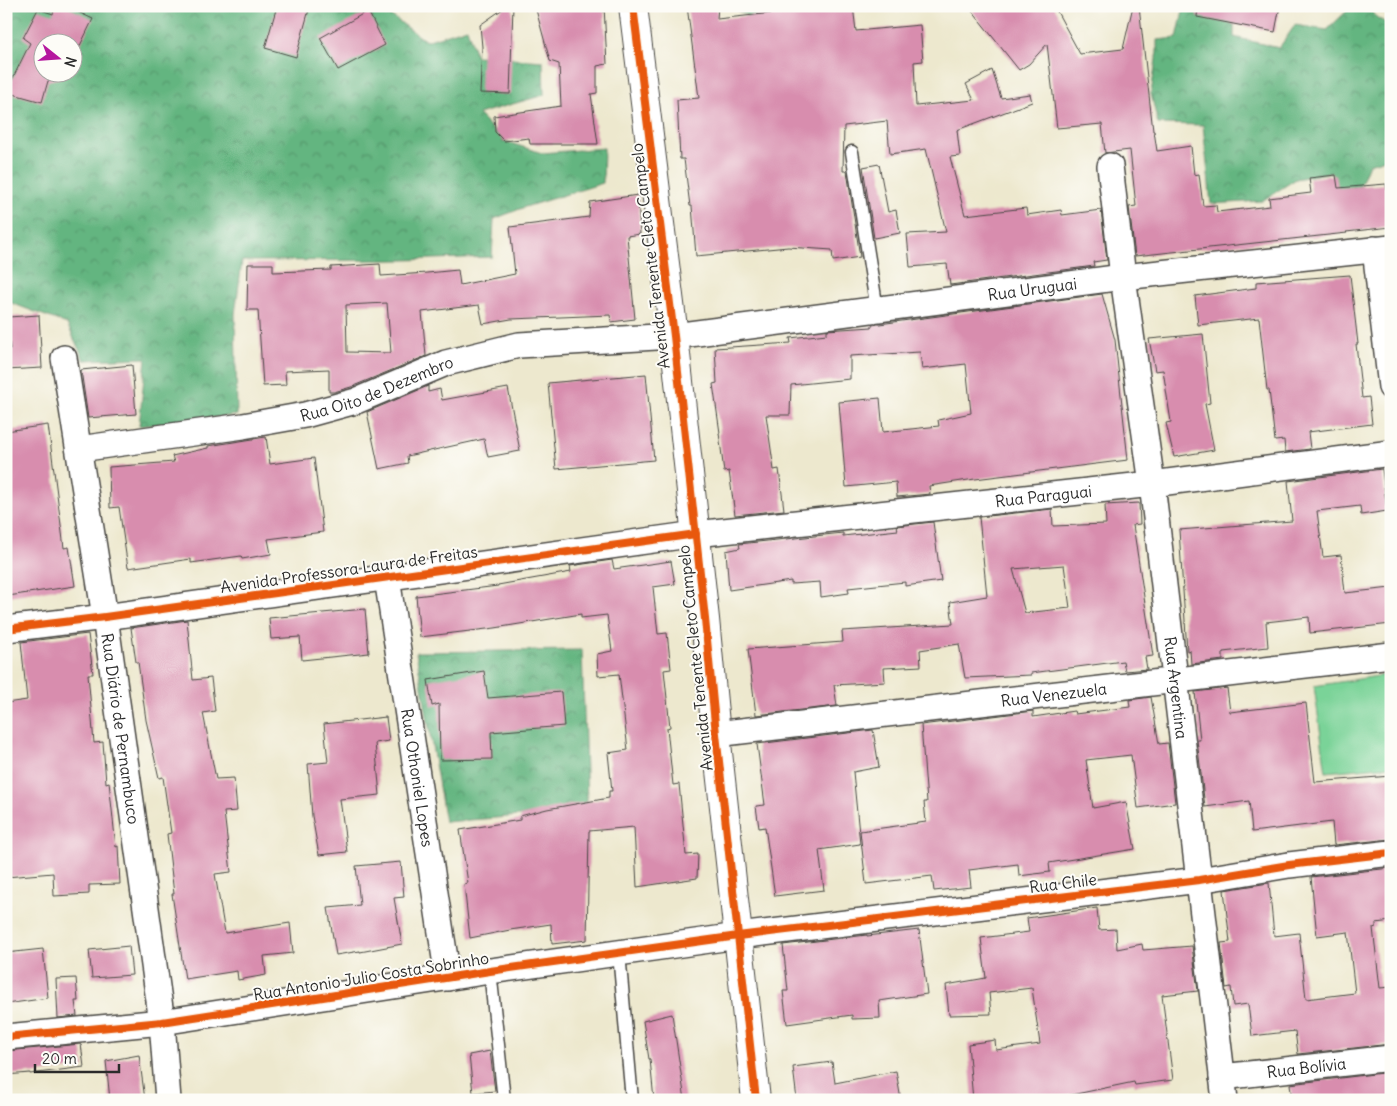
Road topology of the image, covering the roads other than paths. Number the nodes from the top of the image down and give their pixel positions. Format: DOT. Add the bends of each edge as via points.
graph roads {
  1 [pos="633,6"];
  2 [pos="852,152"];
  3 [pos="1110,166"];
  4 [pos="1383,248"];
  5 [pos="1123,278"];
  6 [pos="877,310"];
  7 [pos="674,336"];
  8 [pos="64,358"];
  9 [pos="1391,388"];
  10 [pos="79,449"];
  11 [pos="1391,453"];
  12 [pos="1152,484"];
  13 [pos="696,534"];
  14 [pos="387,578"];
  15 [pos="105,617"];
  16 [pos="6,629"];
  17 [pos="1391,655"];
  18 [pos="1175,679"];
  19 [pos="716,734"];
  20 [pos="1391,853"];
  21 [pos="1199,880"];
  22 [pos="738,936"];
  23 [pos="620,953"];
  24 [pos="490,971"];
  25 [pos="448,978"];
  26 [pos="162,1022"];
  27 [pos="6,1037"];
  28 [pos="1391,1058"];
  29 [pos="1223,1088"];
  30 [pos="168,1100"];
  31 [pos="504,1100"];
  32 [pos="632,1100"];
  33 [pos="756,1100"];
  1 -- 7 [label="main road, Avenida Tenente Cleto Campelo"];
  2 -- 6 [label="lane"];
  3 -- 5 [label="street, Rua Argentina"];
  4 -- 5 [label="street, Rua Uruguai"];
  4 -- 9 [label="street"];
  5 -- 6 [label="street, Rua Uruguai"];
  5 -- 12 [label="street, Rua Argentina"];
  6 -- 7 [label="street, Rua Uruguai"];
  7 -- 10 [label="street, Rua Oito de Dezembro" via="519,345 446,363 356,401 305,415"];
  7 -- 13 [label="main road, Avenida Tenente Cleto Campelo"];
  8 -- 10 [label="street, Rua Diário de Pernambuco"];
  10 -- 15 [label="street, Rua Diário de Pernambuco"];
  11 -- 12 [label="street, Rua Paraguai"];
  12 -- 13 [label="street, Rua Paraguai"];
  12 -- 18 [label="street, Rua Argentina"];
  13 -- 14 [label="street, Avenida Professora Laura de Freitas"];
  13 -- 19 [label="main road, Avenida Tenente Cleto Campelo"];
  14 -- 15 [label="street, Avenida Professora Laura de Freitas"];
  14 -- 25 [label="street, Rua Othoniel Lopes"];
  15 -- 16 [label="street, Avenida Professora Laura de Freitas"];
  15 -- 26 [label="street, Rua Diário de Pernambuco"];
  17 -- 18 [label="street, Rua Venezuela"];
  18 -- 19 [label="street, Rua Venezuela"];
  18 -- 21 [label="street, Rua Argentina"];
  19 -- 22 [label="main road, Avenida Tenente Cleto Campelo"];
  20 -- 21 [label="street, Rua Chile"];
  21 -- 22 [label="street, Rua Chile"];
  21 -- 29 [label="street, Rua Argentina"];
  22 -- 23 [label="street, Rua Antonio Julio Costa Sobrinho"];
  22 -- 33 [label="main road, Avenida Tenente Cleto Campelo"];
  23 -- 24 [label="street, Rua Antonio Julio Costa Sobrinho"];
  23 -- 32 [label="lane"];
  24 -- 25 [label="street, Rua Antonio Julio Costa Sobrinho"];
  24 -- 31 [label="lane"];
  25 -- 26 [label="street, Rua Antonio Julio Costa Sobrinho"];
  26 -- 27 [label="street, Rua Antonio Julio Costa Sobrinho"];
  26 -- 30 [label="street, Rua Diário de Pernambuco"];
  28 -- 29 [label="street, Rua Bolívia"];
}
